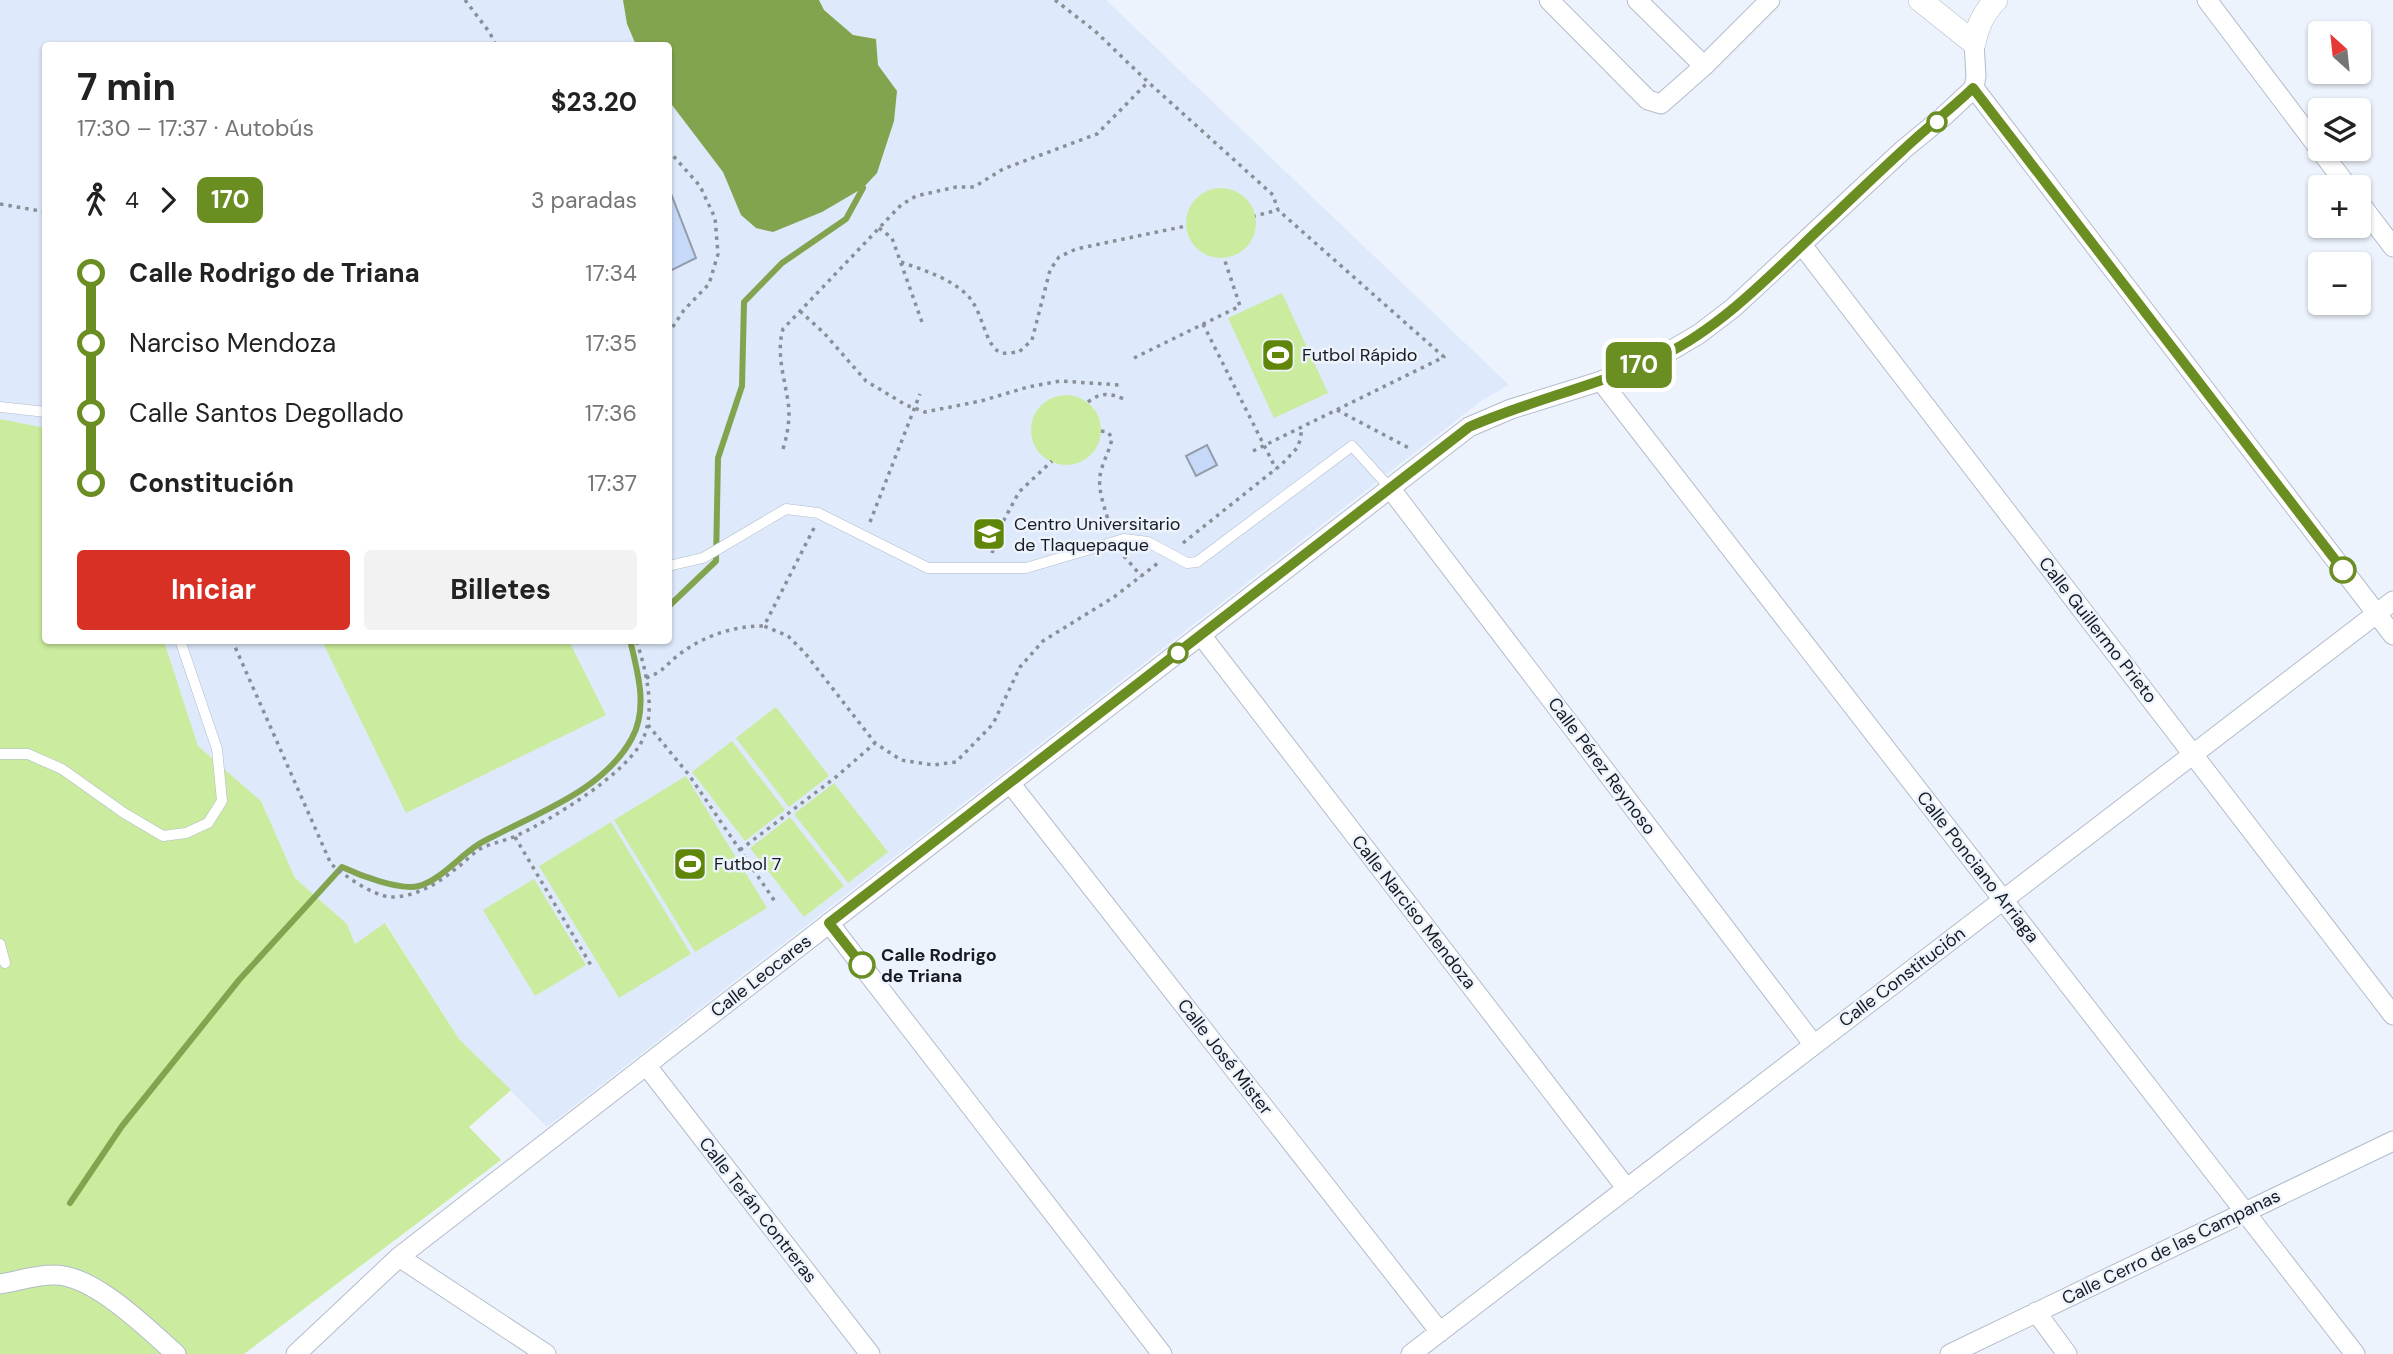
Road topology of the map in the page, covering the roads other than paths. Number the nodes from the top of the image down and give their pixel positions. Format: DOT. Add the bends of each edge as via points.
graph roads {
  1 [pos="1549,0"];
  2 [pos="1637,0"];
  3 [pos="1770,0"];
  4 [pos="1920,0"];
  5 [pos="2207,0"];
  6 [pos="1986,3"];
  7 [pos="1974,43"];
  8 [pos="1704,65"];
  9 [pos="1973,88"];
  10 [pos="2339,175"];
  11 [pos="2371,218"];
  12 [pos="1802,244"];
  13 [pos="2393,247"];
  14 [pos="1601,381"];
  15 [pos="0,407"];
  16 [pos="42,412"];
  17 [pos="1390,488"];
  18 [pos="672,565"];
  19 [pos="2393,601"];
  20 [pos="2376,613"];
  21 [pos="1201,635"];
  22 [pos="2393,635"];
  23 [pos="181,644"];
  24 [pos="0,754"];
  25 [pos="2193,754"];
  26 [pos="1010,783"];
  27 [pos="2004,900"];
  28 [pos="829,923"];
  29 [pos="0,944"];
  30 [pos="5,962"];
  31 [pos="2393,1015"];
  32 [pos="1814,1045"];
  33 [pos="646,1065"];
  34 [pos="2393,1141"];
  35 [pos="1627,1189"];
  36 [pos="2244,1212"];
  37 [pos="398,1258"];
  38 [pos="0,1284"];
  39 [pos="2036,1312"];
  40 [pos="1440,1332"];
  41 [pos="176,1354"];
  42 [pos="296,1354"];
  43 [pos="546,1354"];
  44 [pos="870,1354"];
  45 [pos="1162,1354"];
  46 [pos="1411,1354"];
  47 [pos="1950,1354"];
  48 [pos="2067,1354"];
  49 [pos="2355,1354"];
  1 -- 8 [label="street" via="1648,100 1661,104"];
  2 -- 8 [label="street"];
  3 -- 8 [label="street"];
  4 -- 7 [label="street"];
  5 -- 10 [label="street"];
  6 -- 7 [label="street"];
  7 -- 9 [label="street"];
  9 -- 12 [label="street, Calle Leocares"];
  9 -- 20 [label="street"];
  11 -- 13 [label="street"];
  12 -- 14 [label="street, Calle Leocares" via="1699,334"];
  12 -- 25 [label="street, Calle Guillermo Prieto"];
  14 -- 17 [label="street, Calle Leocares" via="1469,427"];
  14 -- 27 [label="street, Calle Ponciano Arriaga"];
  15 -- 16 [label="lane"];
  17 -- 18 [label="lane" via="1352,446 1197,562 1187,564 1148,542 1124,539 1027,568 928,568 821,515 786,509 704,558"];
  17 -- 21 [label="street, Calle Leocares"];
  17 -- 32 [label="street, Calle Pérez Reynoso"];
  19 -- 20 [label="street, Calle Constitución"];
  20 -- 22 [label="street"];
  20 -- 25 [label="street, Calle Constitución"];
  21 -- 26 [label="street, Calle Leocares"];
  21 -- 35 [label="street, Calle Narciso Mendoza"];
  23 -- 24 [label="lane" via="217,749 222,801 208,823 186,833 163,836 62,769 28,754"];
  25 -- 27 [label="street, Calle Constitución"];
  25 -- 31 [label="street, Calle Guillermo Prieto"];
  26 -- 28 [label="street, Calle Leocares"];
  26 -- 40 [label="street, Calle José Mister"];
  27 -- 32 [label="street, Calle Constitución"];
  27 -- 36 [label="street, Calle Ponciano Arriaga"];
  28 -- 33 [label="street, Calle Leocares"];
  28 -- 45 [label="street"];
  29 -- 30 [label="lane"];
  32 -- 35 [label="street, Calle Constitución"];
  33 -- 37 [label="street, Calle Leocares"];
  33 -- 44 [label="street, Calle Terán Contreras"];
  34 -- 36 [label="street, Calle Cerro de las Campanas"];
  35 -- 40 [label="street, Calle Constitución"];
  36 -- 39 [label="street, Calle Cerro de las Campanas"];
  36 -- 49 [label="street, Calle Ponciano Arriaga"];
  37 -- 42 [label="street, Calle Leocares"];
  37 -- 43 [label="street"];
  38 -- 41 [label="street" via="56,1275 92,1285"];
  39 -- 47 [label="street, Calle Cerro de las Campanas"];
  39 -- 48 [label="street"];
  40 -- 46 [label="street, Calle Constitución"];
}
